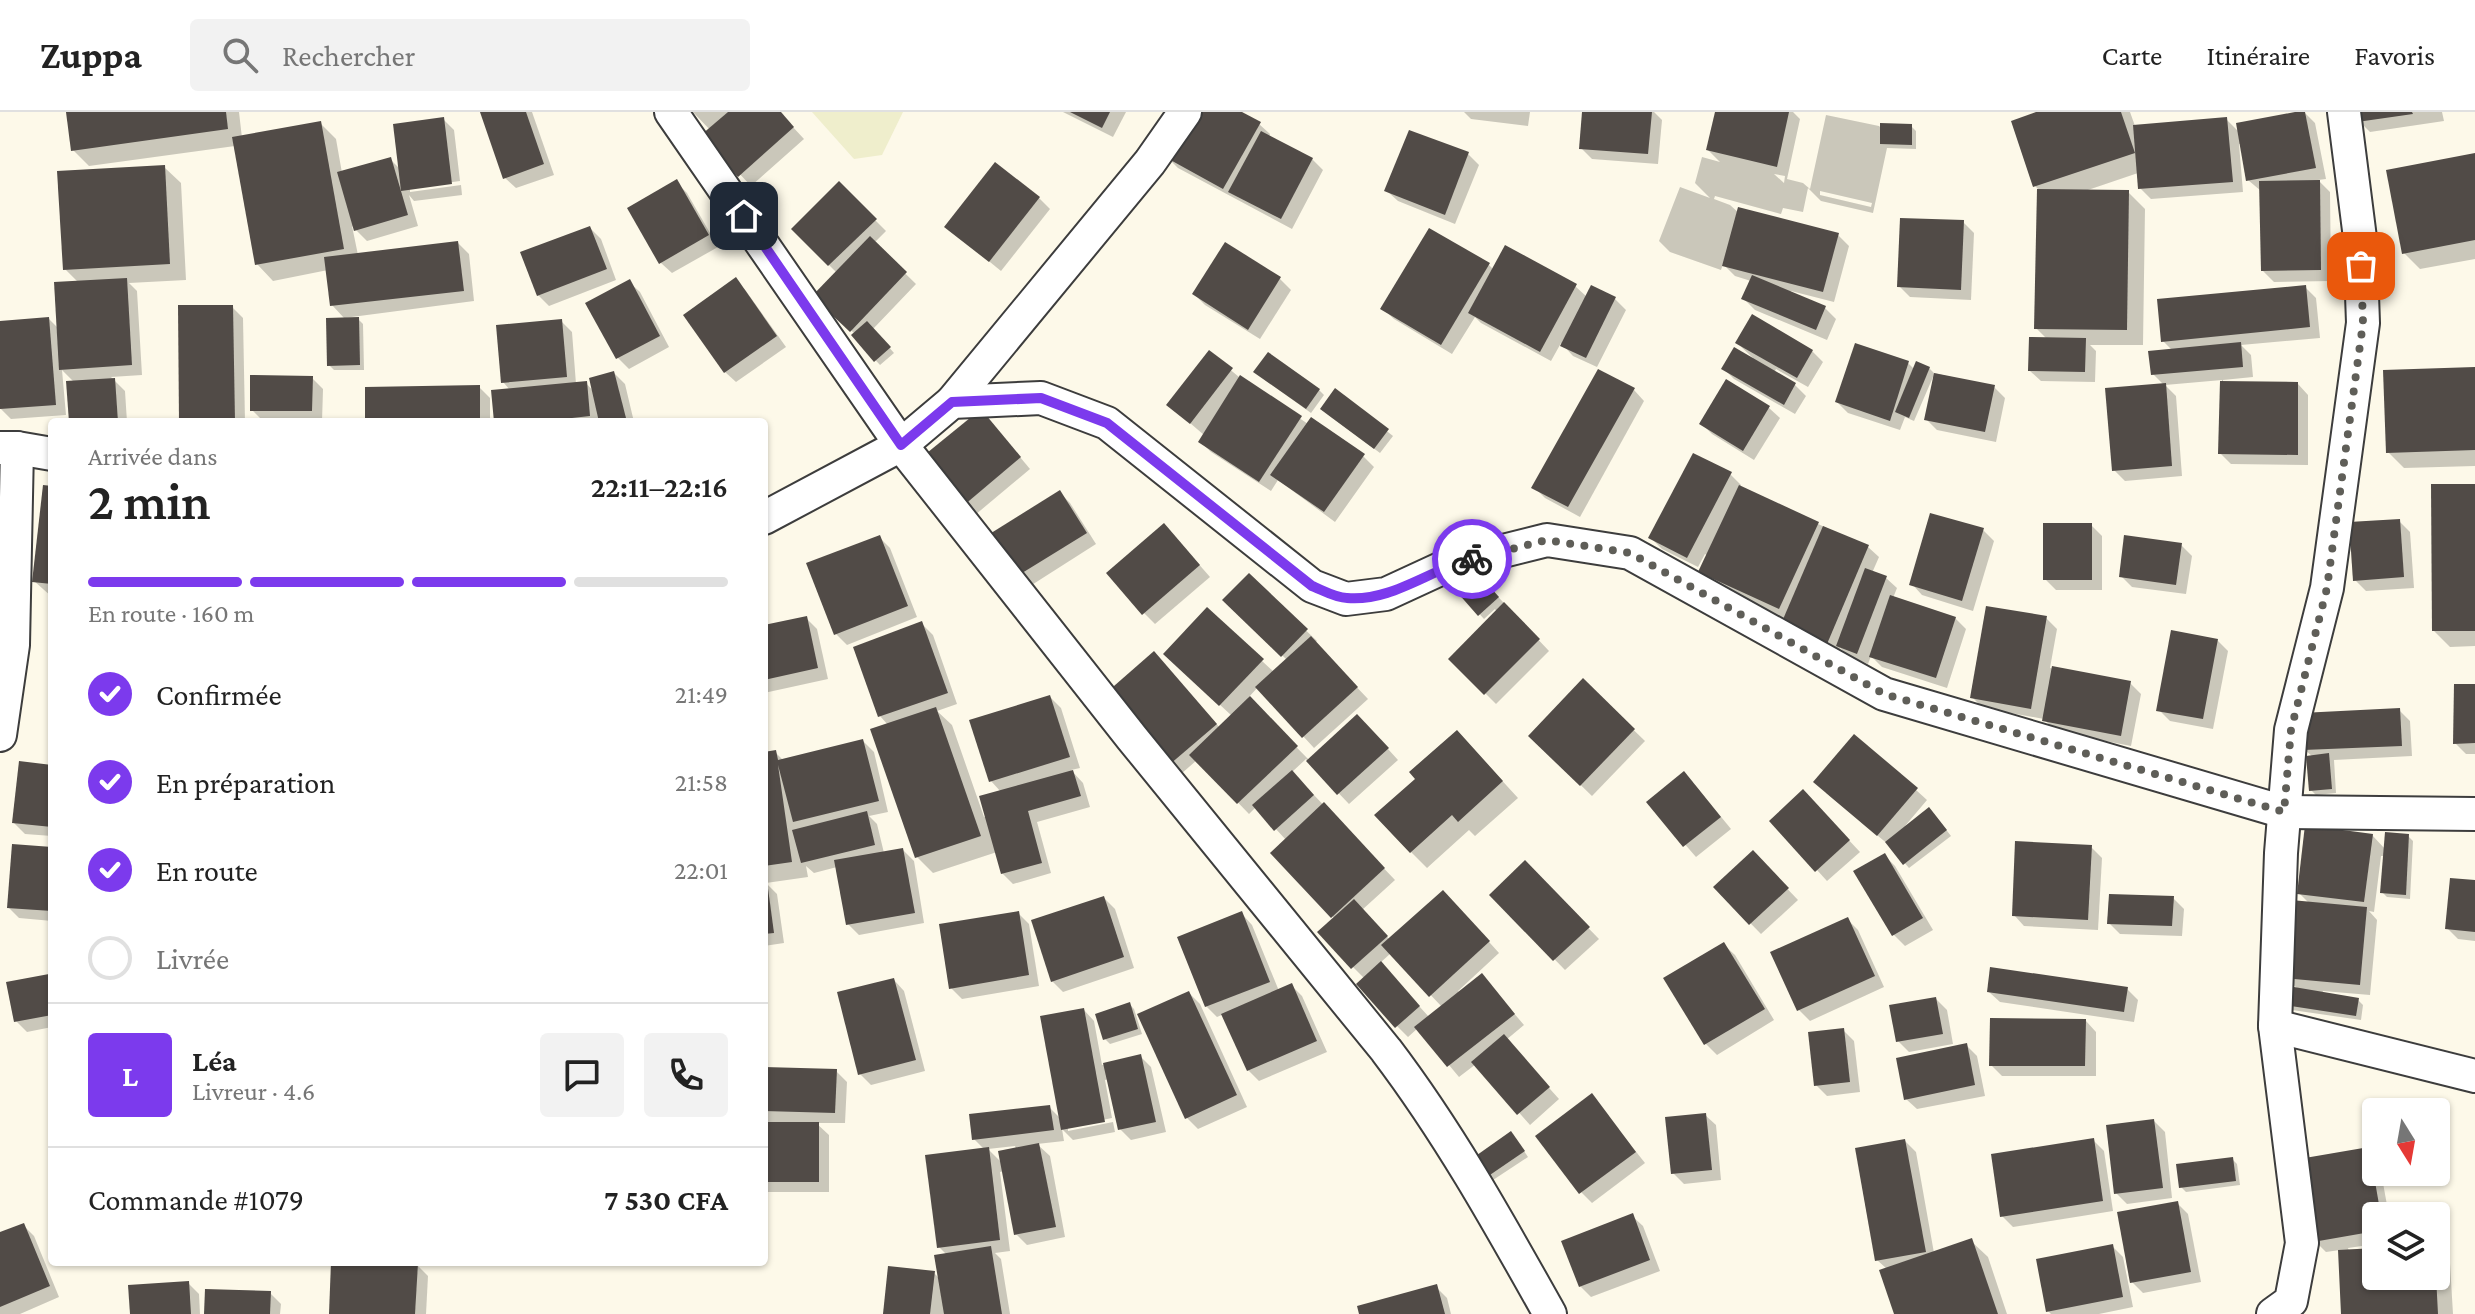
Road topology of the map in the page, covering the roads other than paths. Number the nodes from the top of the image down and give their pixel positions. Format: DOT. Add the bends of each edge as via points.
graph roads {
  1 [pos="671,112"];
  2 [pos="1185,112"];
  3 [pos="2344,112"];
  4 [pos="952,402"];
  5 [pos="901,445"];
  6 [pos="9,448"];
  7 [pos="48,453"];
  8 [pos="768,516"];
  9 [pos="0,735"];
  10 [pos="2284,812"];
  11 [pos="2475,814"];
  12 [pos="2275,1026"];
  13 [pos="2475,1076"];
  14 [pos="1550,1314"];
  15 [pos="2273,1314"];
  1 -- 5 [label="street"];
  2 -- 4 [label="street" via="1150,162"];
  3 -- 10 [label="street" via="2360,238 2363,323 2327,588 2291,730"];
  4 -- 5 [label="street"];
  4 -- 10 [label="street" via="1041,398 1107,423 1312,586 1346,599 1386,594 1451,564 1547,540 1630,553 1884,694"];
  5 -- 8 [label="street"];
  5 -- 14 [label="street" via="1425,1101"];
  6 -- 7 [label="street"];
  6 -- 9 [label="street" via="13,645"];
  10 -- 11 [label="street"];
  10 -- 12 [label="street"];
  12 -- 13 [label="street"];
  12 -- 15 [label="street" via="2302,1243 2291,1301"];
}
